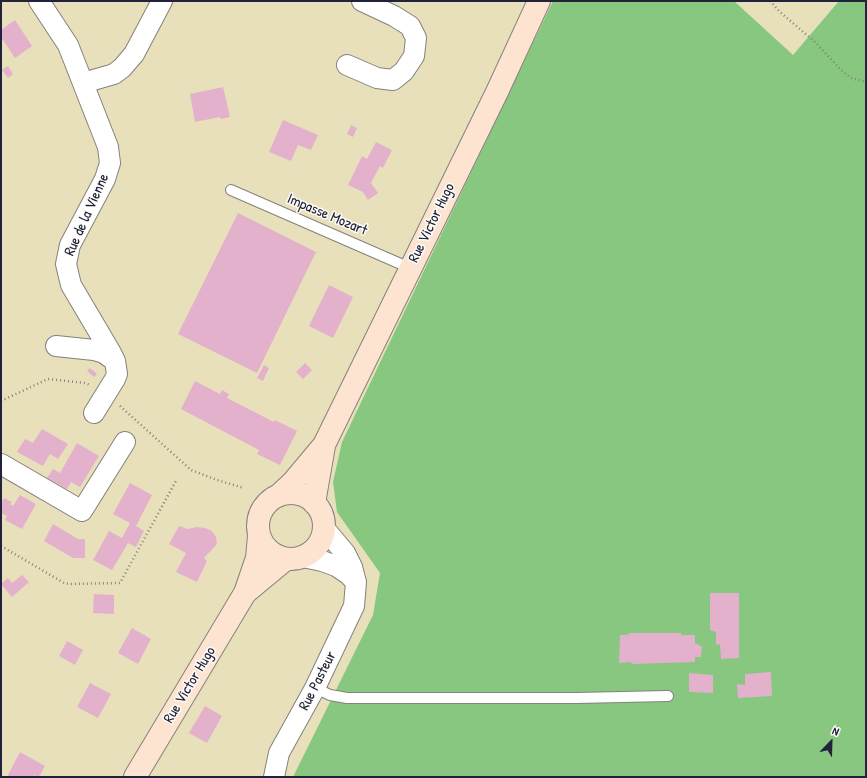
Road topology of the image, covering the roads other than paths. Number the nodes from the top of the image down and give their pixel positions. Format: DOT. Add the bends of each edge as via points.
graph roads {
  1 [pos="39,1"];
  2 [pos="162,1"];
  3 [pos="362,1"];
  4 [pos="539,1"];
  5 [pos="347,65"];
  6 [pos="83,83"];
  7 [pos="231,190"];
  8 [pos="410,268"];
  9 [pos="56,346"];
  10 [pos="115,361"];
  11 [pos="94,413"];
  12 [pos="124,442"];
  13 [pos="324,444"];
  14 [pos="1,464"];
  15 [pos="278,496"];
  16 [pos="314,503"];
  17 [pos="324,528"];
  18 [pos="259,536"];
  19 [pos="294,558"];
  20 [pos="356,582"];
  21 [pos="245,593"];
  22 [pos="315,688"];
  23 [pos="668,696"];
  24 [pos="134,777"];
  25 [pos="274,777"];
  1 -- 6 [label="street, Rue de la Vienne" via="68,45"];
  2 -- 6 [label="street" via="134,54 122,68 114,74"];
  3 -- 5 [label="street" via="410,26 416,38 414,56 404,71 393,80 377,78"];
  4 -- 8 [label="street, Rue Victor Hugo"];
  6 -- 10 [label="street, Rue de la Vienne" via="108,147 110,163 105,179 70,245 66,264 71,285"];
  7 -- 8 [label="lane, Impasse Mozart"];
  8 -- 13 [label="street, Rue Victor Hugo"];
  9 -- 10 [label="street" via="94,350"];
  10 -- 11 [label="street" via="115,379"];
  12 -- 14 [label="street" via="82,511"];
  13 -- 15 [label="street, Rue Victor Hugo" via="294,482"];
  13 -- 16 [label="street, Rue Victor Hugo"];
  15 -- 16 [label="street" via="289,493 301,495"];
  15 -- 18 [label="street" via="268,502 262,511 258,522"];
  16 -- 17 [label="street" via="323,517"];
  17 -- 19 [label="street" via="321,540 309,555"];
  17 -- 20 [label="street, Rue Pasteur" via="345,553"];
  18 -- 19 [label="street" via="264,547 271,553"];
  18 -- 21 [label="street, Rue Victor Hugo" via="257,558"];
  19 -- 20 [label="street" via="322,561 336,566"];
  19 -- 21 [label="street, Rue Victor Hugo"];
  20 -- 22 [label="street, Rue Pasteur" via="354,606"];
  21 -- 24 [label="street, Rue Victor Hugo"];
  22 -- 23 [label="lane" via="330,695 347,698"];
  22 -- 25 [label="street, Rue Pasteur" via="279,753"];
}
